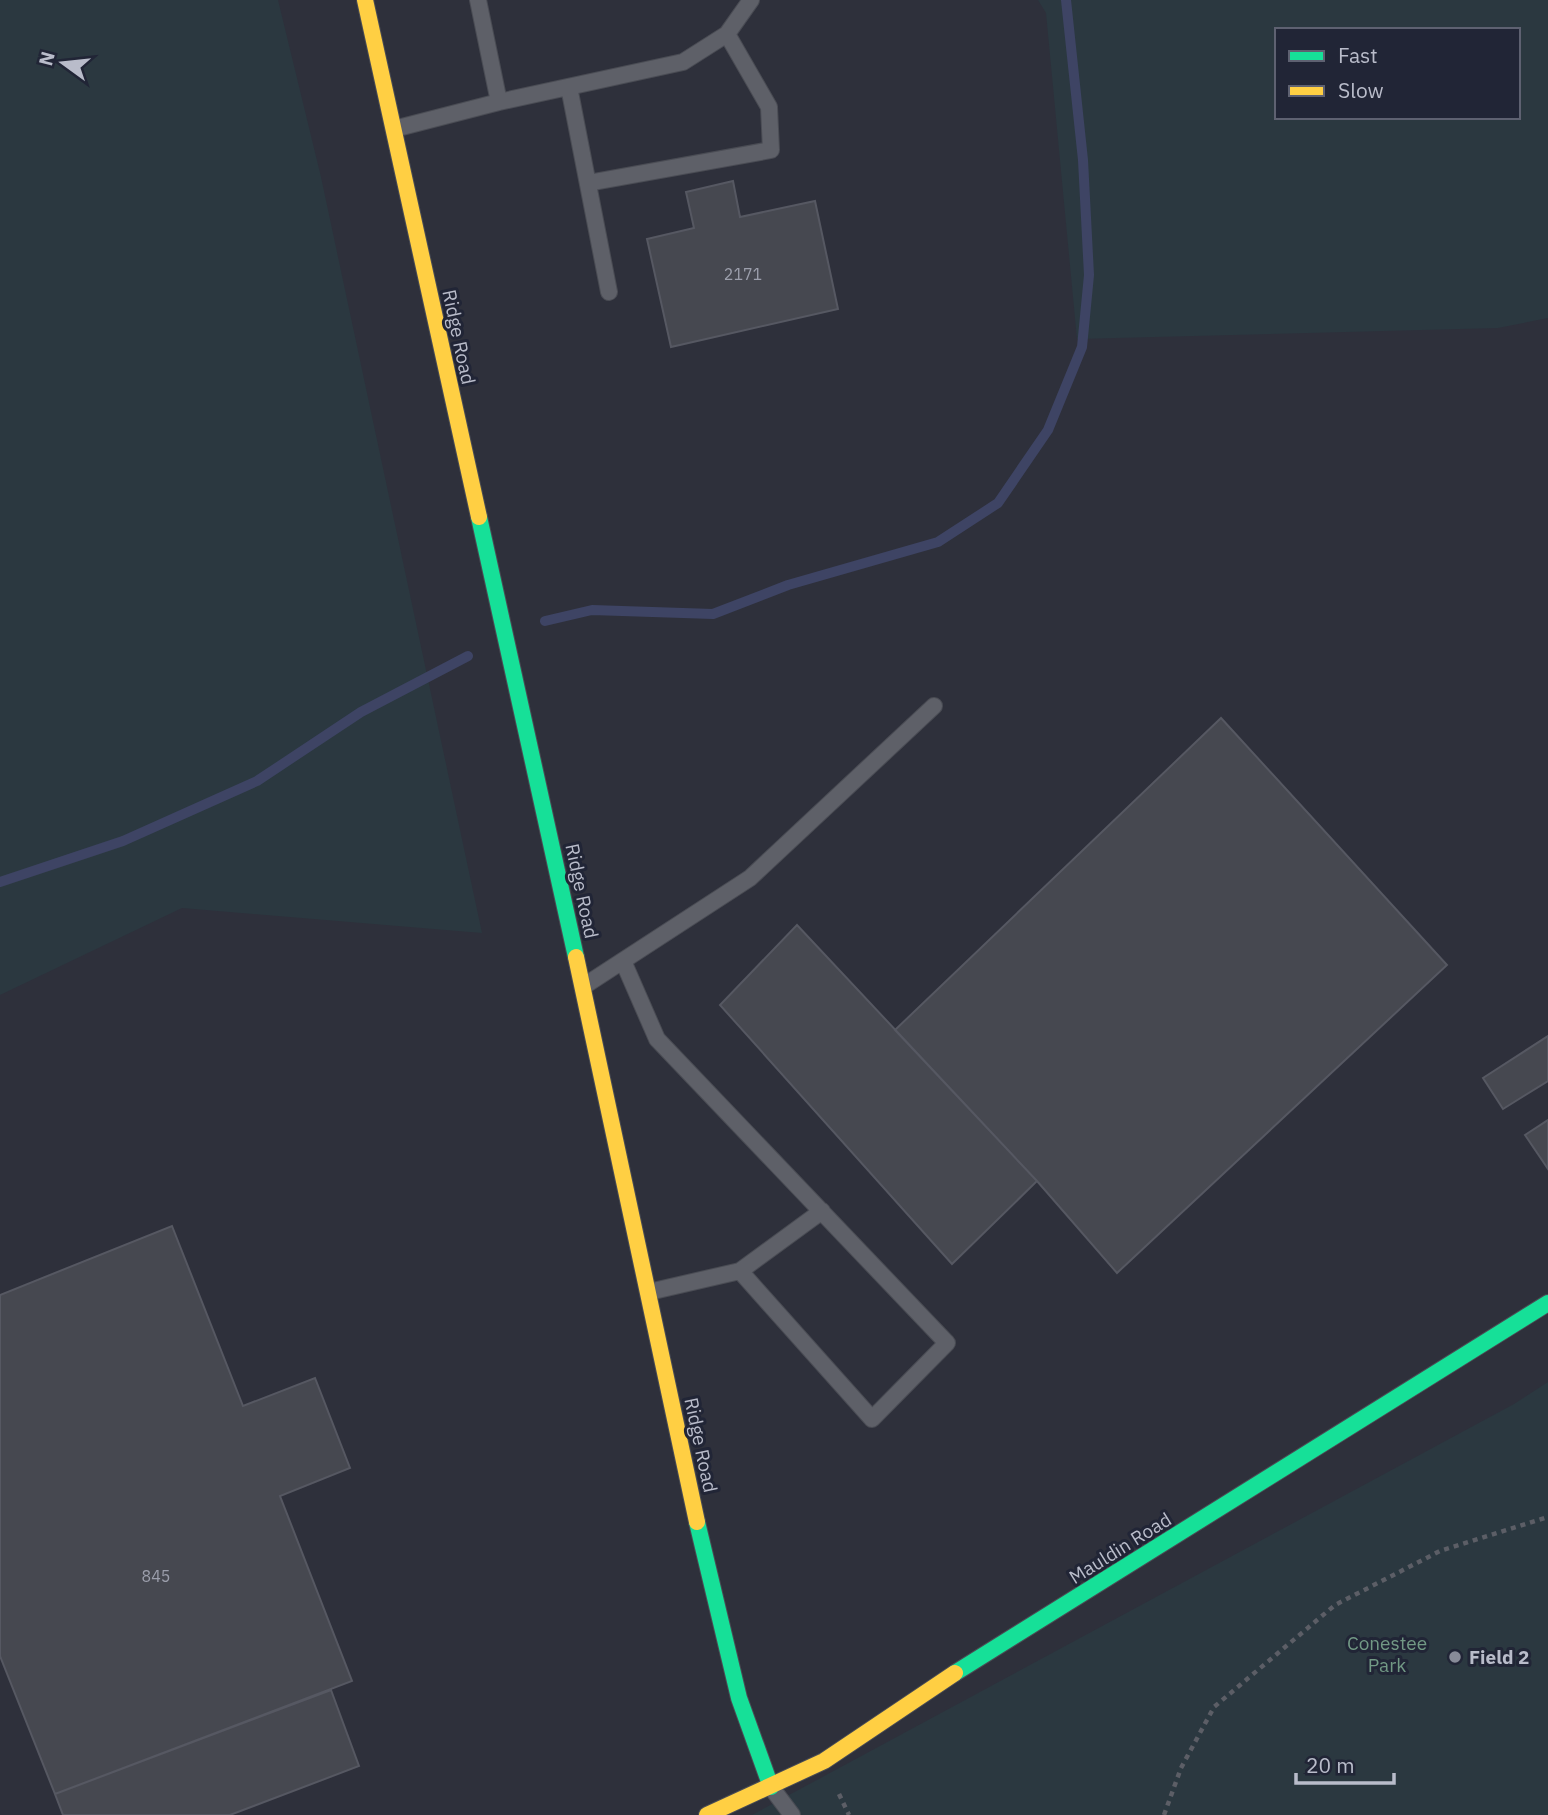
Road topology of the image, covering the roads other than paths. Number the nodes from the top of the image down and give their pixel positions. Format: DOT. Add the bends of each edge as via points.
graph roads {
  1 [pos="365,0"];
  2 [pos="478,0"];
  3 [pos="751,0"];
  4 [pos="727,34"];
  5 [pos="569,87"];
  6 [pos="499,102"];
  7 [pos="392,130"];
  8 [pos="588,183"];
  9 [pos="609,292"];
  10 [pos="934,706"];
  11 [pos="623,961"];
  12 [pos="582,987"];
  13 [pos="822,1212"];
  14 [pos="740,1271"];
  15 [pos="648,1292"];
  16 [pos="1548,1303"];
  17 [pos="771,1787"];
  18 [pos="707,1815"];
  19 [pos="792,1815"];
  1 -- 7 [label="street, Ridge Road"];
  2 -- 6 [label="lane"];
  3 -- 4 [label="lane"];
  4 -- 5 [label="lane" via="683,62"];
  4 -- 8 [label="lane" via="769,107 771,150"];
  5 -- 6 [label="lane"];
  5 -- 8 [label="lane"];
  6 -- 7 [label="lane"];
  7 -- 12 [label="street, Ridge Road"];
  8 -- 9 [label="lane"];
  10 -- 11 [label="lane" via="750,877"];
  11 -- 12 [label="lane"];
  11 -- 13 [label="lane" via="657,1039"];
  12 -- 15 [label="street, Ridge Road"];
  13 -- 14 [label="lane"];
  13 -- 14 [label="lane" via="947,1343 872,1419"];
  14 -- 15 [label="lane"];
  15 -- 17 [label="street, Ridge Road" via="688,1489 739,1698"];
  16 -- 17 [label="street, Mauldin Road" via="944,1680 824,1761"];
  17 -- 18 [label="street, Mauldin Road"];
  17 -- 19 [label="lane"];
}
